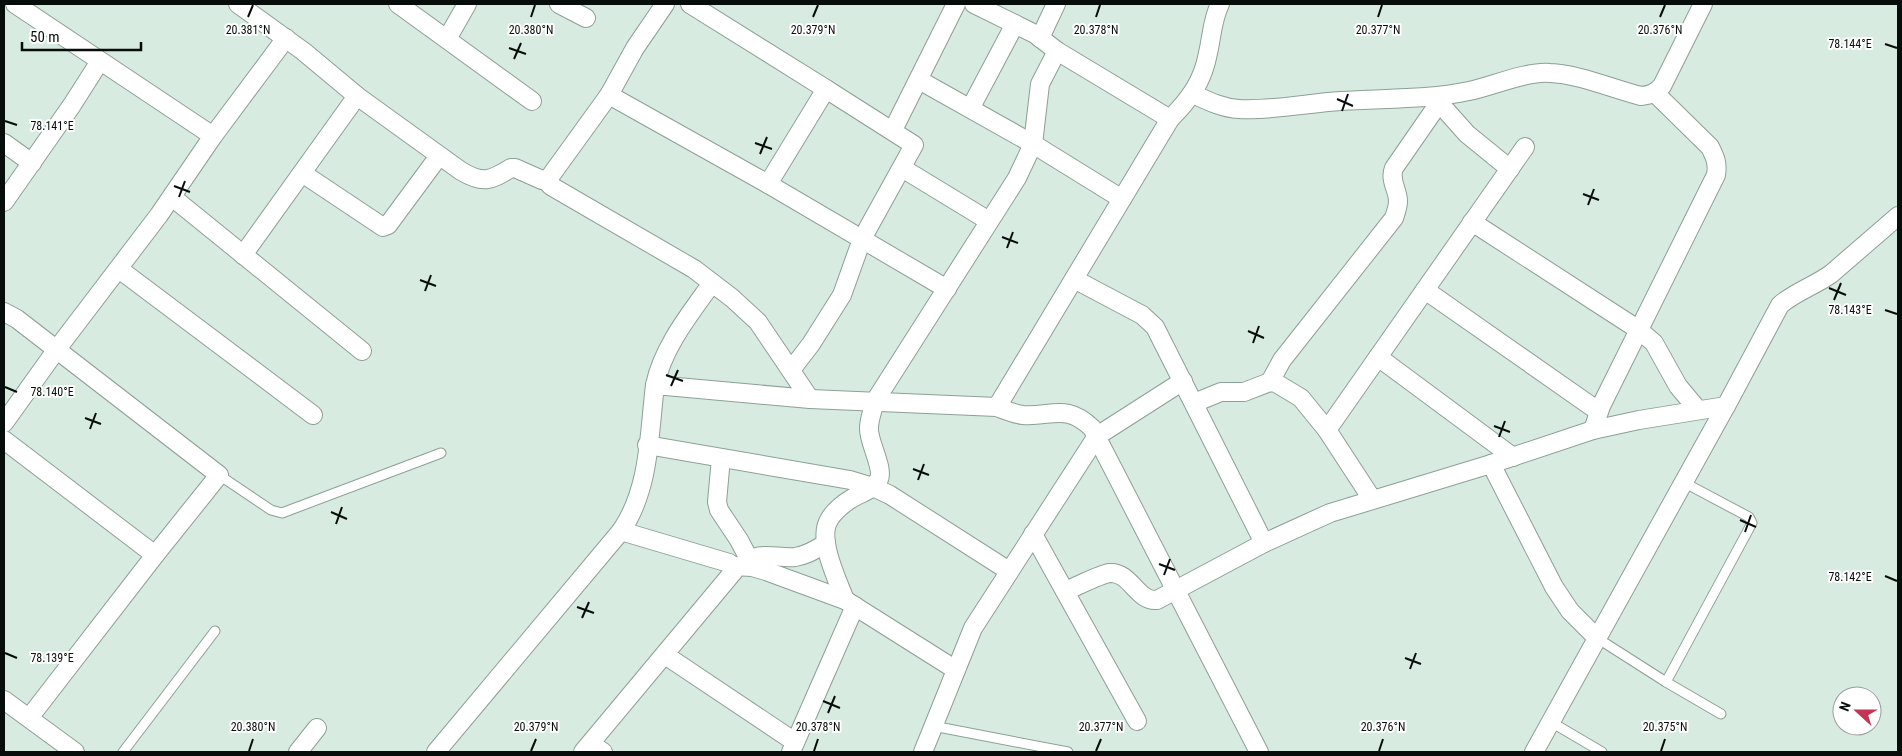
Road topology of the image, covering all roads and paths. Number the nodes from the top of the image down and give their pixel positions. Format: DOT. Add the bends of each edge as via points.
graph roads {
  1 [pos="15,4"];
  2 [pos="238,4"];
  3 [pos="398,4"];
  4 [pos="467,4"];
  5 [pos="558,4"];
  6 [pos="665,4"];
  7 [pos="690,4"];
  8 [pos="956,4"];
  9 [pos="974,4"];
  10 [pos="1056,4"];
  11 [pos="1220,4"];
  12 [pos="1703,4"];
  13 [pos="586,18"];
  14 [pos="1015,24"];
  15 [pos="286,38"];
  16 [pos="1040,38"];
  17 [pos="447,40"];
  18 [pos="1057,51"];
  19 [pos="100,61"];
  20 [pos="920,80"];
  21 [pos="826,88"];
  22 [pos="1655,93"];
  23 [pos="609,94"];
  24 [pos="1193,94"];
  25 [pos="357,96"];
  26 [pos="532,100"];
  27 [pos="1436,100"];
  28 [pos="971,108"];
  29 [pos="1170,119"];
  30 [pos="893,130"];
  31 [pos="213,136"];
  32 [pos="4,143"];
  33 [pos="1033,144"];
  34 [pos="1525,147"];
  35 [pos="439,156"];
  36 [pos="32,163"];
  37 [pos="902,168"];
  38 [pos="1510,169"];
  39 [pos="302,172"];
  40 [pos="545,180"];
  41 [pos="768,184"];
  42 [pos="172,197"];
  43 [pos="1122,199"];
  44 [pos="4,202"];
  45 [pos="1898,216"];
  46 [pos="989,221"];
  47 [pos="1472,222"];
  48 [pos="862,239"];
  49 [pos="243,255"];
  50 [pos="119,269"];
  51 [pos="1074,279"];
  52 [pos="712,283"];
  53 [pos="947,289"];
  54 [pos="1425,290"];
  55 [pos="4,312"];
  56 [pos="1639,330"];
  57 [pos="57,349"];
  58 [pos="362,351"];
  59 [pos="1378,357"];
  60 [pos="791,370"];
  61 [pos="1183,381"];
  62 [pos="1270,382"];
  63 [pos="656,385"];
  64 [pos="810,399"];
  65 [pos="875,402"];
  66 [pos="1194,403"];
  67 [pos="1726,406"];
  68 [pos="996,407"];
  69 [pos="1698,410"];
  70 [pos="1598,411"];
  71 [pos="313,415"];
  72 [pos="4,424"];
  73 [pos="1327,430"];
  74 [pos="1593,430"];
  75 [pos="1097,436"];
  76 [pos="4,440"];
  77 [pos="648,445"];
  78 [pos="441,453"];
  79 [pos="1513,457"];
  80 [pos="721,458"];
  81 [pos="1490,464"];
  82 [pos="219,475"];
  83 [pos="1683,482"];
  84 [pos="873,487"];
  85 [pos="1372,499"];
  86 [pos="621,531"];
  87 [pos="1033,534"];
  88 [pos="826,543"];
  89 [pos="1264,543"];
  90 [pos="155,555"];
  91 [pos="742,564"];
  92 [pos="1009,571"];
  93 [pos="1176,589"];
  94 [pos="1065,591"];
  95 [pos="850,603"];
  96 [pos="215,631"];
  97 [pos="1597,638"];
  98 [pos="665,655"];
  99 [pos="956,670"];
  100 [pos="1666,682"];
  101 [pos="4,700"];
  102 [pos="1721,714"];
  103 [pos="29,718"];
  104 [pos="1137,721"];
  105 [pos="1551,722"];
  106 [pos="934,726"];
  107 [pos="317,728"];
  108 [pos="793,747"];
  109 [pos="592,749"];
  110 [pos="75,752"];
  111 [pos="123,752"];
  112 [pos="298,752"];
  113 [pos="436,752"];
  114 [pos="923,752"];
  115 [pos="1068,752"];
  116 [pos="1258,752"];
  117 [pos="1534,752"];
  118 [pos="1602,752"];
  1 -- 19 [label="street"];
  2 -- 15 [label="street"];
  3 -- 17 [label="street"];
  4 -- 17 [label="street"];
  5 -- 13 [label="street"];
  6 -- 23 [label="street"];
  7 -- 21 [label="street"];
  8 -- 20 [label="street"];
  9 -- 14 [label="street"];
  10 -- 16 [label="street"];
  11 -- 24 [label="street" via="1212,23 1205,69"];
  12 -- 22 [label="street" via="1662,86"];
  14 -- 16 [label="street"];
  14 -- 28 [label="street"];
  15 -- 25 [label="street"];
  15 -- 31 [label="street"];
  16 -- 18 [label="street"];
  17 -- 26 [label="street"];
  18 -- 29 [label="street"];
  18 -- 33 [label="street" via="1040,84"];
  19 -- 31 [label="street"];
  19 -- 36 [label="street"];
  20 -- 28 [label="street"];
  20 -- 30 [label="street"];
  21 -- 30 [label="street"];
  21 -- 41 [label="street"];
  22 -- 27 [label="street" via="1641,96 1549,73"];
  22 -- 56 [label="street" via="1710,147 1718,166"];
  23 -- 40 [label="street"];
  23 -- 41 [label="street"];
  24 -- 27 [label="street" via="1216,105 1239,109 1341,101"];
  24 -- 29 [label="street"];
  25 -- 35 [label="street"];
  25 -- 39 [label="street"];
  27 -- 38 [label="street" via="1467,134"];
  27 -- 62 [label="street" via="1394,168 1392,174 1398,199 1394,218 1282,360"];
  28 -- 33 [label="street"];
  29 -- 43 [label="street"];
  30 -- 37 [label="street" via="914,145"];
  31 -- 42 [label="street"];
  32 -- 36 [label="street"];
  33 -- 43 [label="street"];
  33 -- 46 [label="street" via="1017,178"];
  34 -- 38 [label="street"];
  35 -- 39 [label="street" via="388,225 383,227"];
  35 -- 40 [label="street" via="478,180 487,180 511,168"];
  36 -- 44 [label="street"];
  37 -- 46 [label="street"];
  37 -- 48 [label="street"];
  38 -- 47 [label="street"];
  39 -- 49 [label="street"];
  40 -- 52 [label="street"];
  41 -- 48 [label="street"];
  42 -- 49 [label="street"];
  42 -- 50 [label="street"];
  43 -- 51 [label="street"];
  45 -- 67 [label="street" via="1820,282 1790,296 1780,306"];
  46 -- 53 [label="street"];
  47 -- 54 [label="street"];
  47 -- 56 [label="street"];
  48 -- 53 [label="street"];
  48 -- 60 [label="street" via="842,295"];
  49 -- 58 [label="street"];
  50 -- 57 [label="street"];
  50 -- 71 [label="street"];
  51 -- 61 [label="street" via="1150,320"];
  51 -- 68 [label="street"];
  52 -- 60 [label="street" via="758,322"];
  52 -- 63 [label="street" via="668,352 658,372"];
  53 -- 65 [label="street"];
  54 -- 59 [label="street"];
  54 -- 70 [label="street"];
  55 -- 57 [label="street" via="17,318"];
  56 -- 69 [label="street" via="1654,342 1678,386"];
  56 -- 70 [label="street"];
  57 -- 72 [label="street"];
  57 -- 82 [label="street"];
  59 -- 73 [label="street"];
  59 -- 79 [label="street"];
  60 -- 64 [label="street"];
  61 -- 66 [label="street"];
  61 -- 75 [label="street"];
  62 -- 66 [label="street" via="1244,392 1220,392"];
  62 -- 73 [label="street" via="1301,398"];
  63 -- 64 [label="street"];
  63 -- 77 [label="street"];
  64 -- 65 [label="street"];
  65 -- 68 [label="street"];
  65 -- 84 [label="street" via="869,428 880,477"];
  66 -- 89 [label="street"];
  67 -- 69 [label="street"];
  67 -- 83 [label="street"];
  68 -- 75 [label="street" via="1024,415 1070,414 1085,421"];
  69 -- 74 [label="street"];
  70 -- 74 [label="street"];
  73 -- 85 [label="street"];
  74 -- 79 [label="street"];
  75 -- 87 [label="street"];
  75 -- 93 [label="street"];
  76 -- 90 [label="street"];
  77 -- 80 [label="street"];
  77 -- 86 [label="street" via="642,487 631,516"];
  78 -- 82 [label="lane" via="282,513 271,510"];
  79 -- 81 [label="street"];
  80 -- 84 [label="street" via="850,480"];
  80 -- 91 [label="street" via="716,502 739,540"];
  81 -- 85 [label="street"];
  81 -- 97 [label="street" via="1554,588 1570,611"];
  82 -- 90 [label="street"];
  83 -- 97 [label="street"];
  83 -- 100 [label="lane" via="1749,517 1752,523"];
  84 -- 88 [label="street" via="850,499 829,519"];
  84 -- 92 [label="street"];
  85 -- 89 [label="street" via="1330,513"];
  86 -- 91 [label="street"];
  86 -- 113 [label="street"];
  87 -- 92 [label="street"];
  87 -- 94 [label="street"];
  88 -- 91 [label="street" via="803,555 761,556"];
  88 -- 95 [label="street" via="832,566"];
  89 -- 93 [label="street"];
  90 -- 103 [label="street"];
  91 -- 95 [label="street"];
  91 -- 98 [label="street"];
  92 -- 99 [label="street" via="973,628"];
  93 -- 94 [label="street" via="1152,600 1124,577 1110,574"];
  93 -- 116 [label="street"];
  94 -- 104 [label="street"];
  95 -- 99 [label="street"];
  95 -- 108 [label="street"];
  96 -- 111 [label="lane"];
  97 -- 100 [label="lane"];
  97 -- 105 [label="street"];
  98 -- 108 [label="street"];
  98 -- 109 [label="street"];
  99 -- 106 [label="street"];
  100 -- 102 [label="lane"];
  101 -- 103 [label="street"];
  103 -- 110 [label="street"];
  105 -- 117 [label="street"];
  105 -- 118 [label="lane"];
  106 -- 114 [label="street"];
  106 -- 115 [label="lane"];
  107 -- 112 [label="street"];
}
